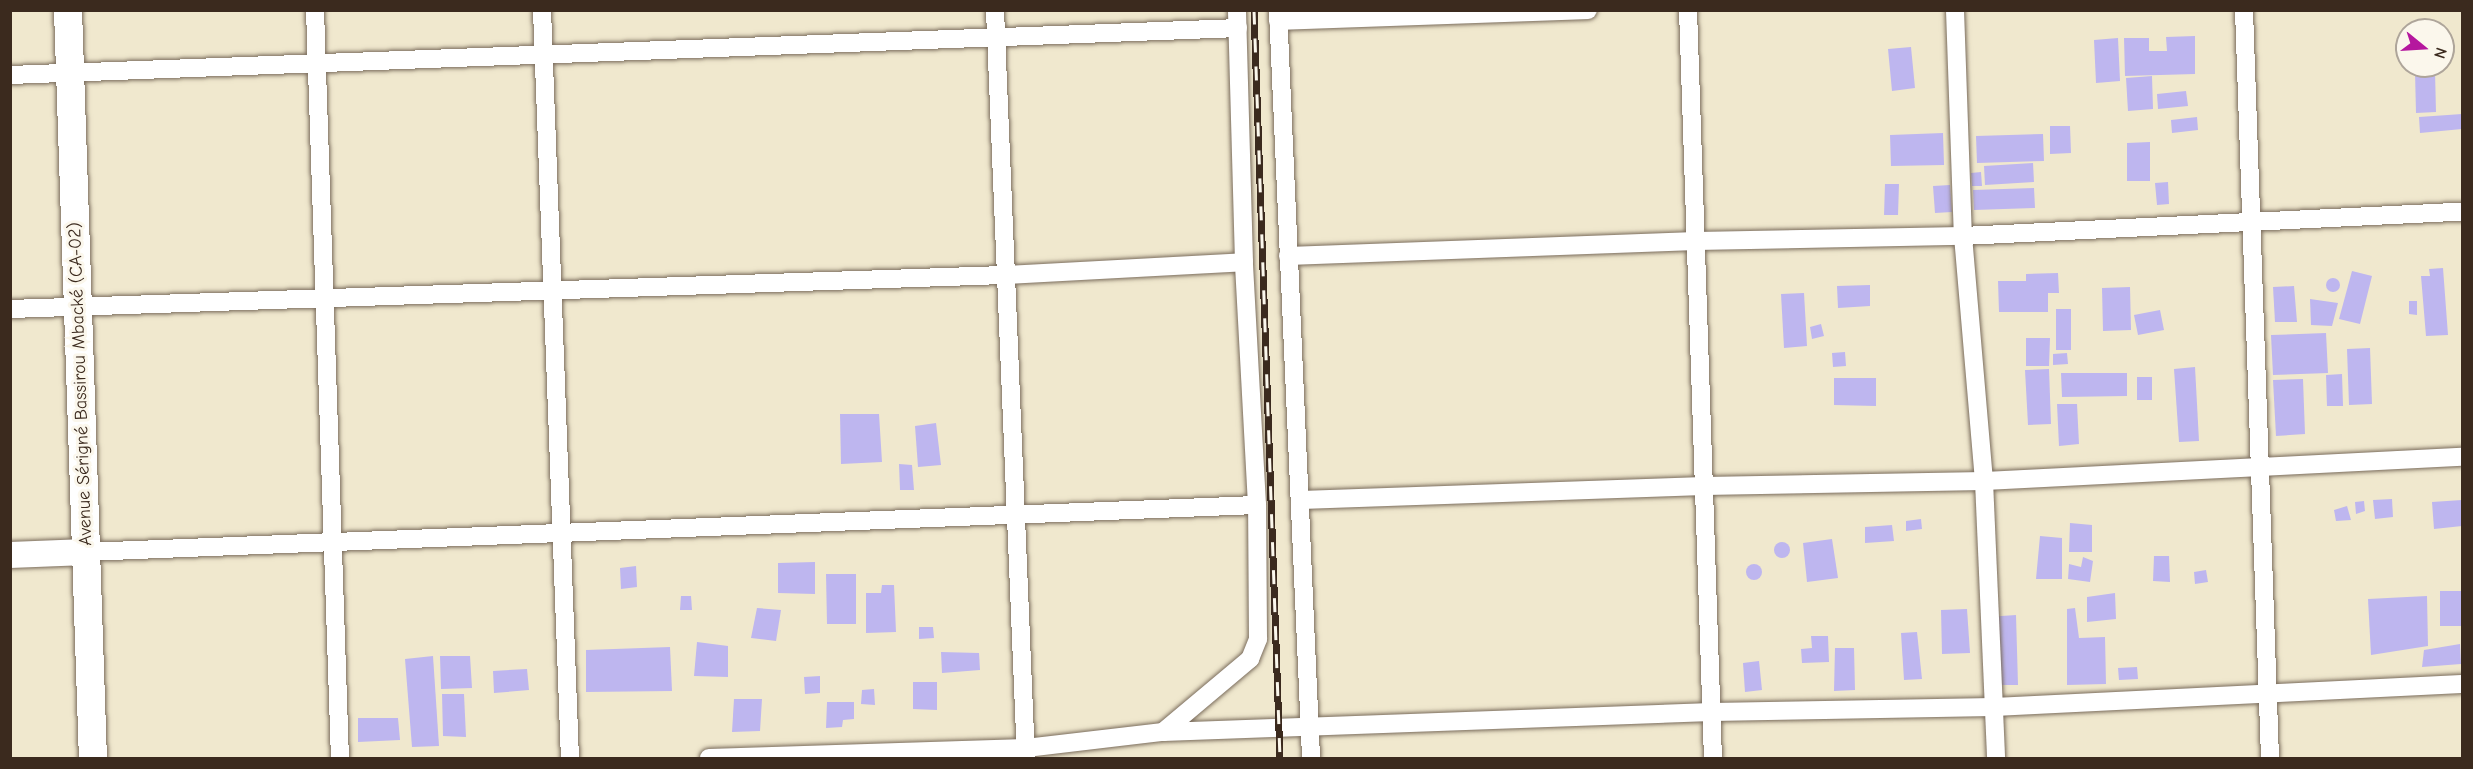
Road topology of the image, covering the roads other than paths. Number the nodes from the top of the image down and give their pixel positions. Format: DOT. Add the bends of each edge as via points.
graph roads {
  1 [pos="68,10"];
  2 [pos="315,10"];
  3 [pos="542,10"];
  4 [pos="996,10"];
  5 [pos="1588,10"];
  6 [pos="1688,10"];
  7 [pos="1956,10"];
  8 [pos="2244,10"];
  9 [pos="1278,16"];
  10 [pos="1238,19"];
  11 [pos="997,39"];
  12 [pos="544,56"];
  13 [pos="317,64"];
  14 [pos="70,73"];
  15 [pos="10,75"];
  16 [pos="2463,212"];
  17 [pos="2251,222"];
  18 [pos="1963,236"];
  19 [pos="1696,241"];
  20 [pos="1288,256"];
  21 [pos="1244,262"];
  22 [pos="1006,275"];
  23 [pos="553,290"];
  24 [pos="325,298"];
  25 [pos="78,307"];
  26 [pos="10,309"];
  27 [pos="2463,457"];
  28 [pos="2260,466"];
  29 [pos="1984,481"];
  30 [pos="1704,486"];
  31 [pos="1301,500"];
  32 [pos="1257,505"];
  33 [pos="1017,514"];
  34 [pos="562,532"];
  35 [pos="333,542"];
  36 [pos="86,552"];
  37 [pos="10,555"];
  38 [pos="2463,684"];
  39 [pos="2268,692"];
  40 [pos="1993,707"];
  41 [pos="1712,712"];
  42 [pos="1310,726"];
  43 [pos="1162,732"];
  44 [pos="1026,753"];
  45 [pos="93,759"];
  46 [pos="340,759"];
  47 [pos="570,759"];
  48 [pos="709,759"];
  49 [pos="1311,759"];
  50 [pos="1713,759"];
  51 [pos="1996,759"];
  52 [pos="2270,759"];
  1 -- 14 [label="main road, Avenue Sérigné Bassirou Mbacké (CA-02)"];
  2 -- 13 [label="street"];
  3 -- 12 [label="street"];
  4 -- 11 [label="street"];
  5 -- 9 [label="street"];
  6 -- 19 [label="street"];
  7 -- 18 [label="street"];
  8 -- 17 [label="street"];
  9 -- 20 [label="street"];
  10 -- 11 [label="street"];
  10 -- 21 [label="street"];
  11 -- 12 [label="street"];
  11 -- 22 [label="street"];
  12 -- 13 [label="street"];
  12 -- 23 [label="street"];
  13 -- 14 [label="street"];
  13 -- 24 [label="street"];
  14 -- 15 [label="street"];
  14 -- 25 [label="main road, Avenue Sérigné Bassirou Mbacké (CA-02)"];
  16 -- 17 [label="street"];
  17 -- 18 [label="street"];
  17 -- 28 [label="street"];
  18 -- 19 [label="street"];
  18 -- 29 [label="street"];
  19 -- 20 [label="street"];
  19 -- 30 [label="street"];
  20 -- 31 [label="street"];
  21 -- 22 [label="street"];
  21 -- 32 [label="street"];
  22 -- 23 [label="street"];
  22 -- 33 [label="street"];
  23 -- 24 [label="street"];
  23 -- 34 [label="street"];
  24 -- 25 [label="street"];
  24 -- 35 [label="street"];
  25 -- 26 [label="street"];
  25 -- 36 [label="main road, Avenue Sérigné Bassirou Mbacké (CA-02)"];
  27 -- 28 [label="street"];
  28 -- 29 [label="street"];
  28 -- 39 [label="street"];
  29 -- 30 [label="street"];
  29 -- 40 [label="street"];
  30 -- 31 [label="street"];
  30 -- 41 [label="street"];
  31 -- 42 [label="street"];
  32 -- 33 [label="street"];
  32 -- 43 [label="street" via="1258,639 1250,659"];
  33 -- 34 [label="street"];
  33 -- 44 [label="street"];
  34 -- 35 [label="street"];
  34 -- 47 [label="street"];
  35 -- 36 [label="street"];
  35 -- 46 [label="street"];
  36 -- 37 [label="street"];
  36 -- 45 [label="main road, Avenue Sérigné Bassirou Mbacké (CA-02)"];
  38 -- 39 [label="street"];
  39 -- 40 [label="street"];
  39 -- 52 [label="street"];
  40 -- 41 [label="street"];
  40 -- 51 [label="street"];
  41 -- 42 [label="street"];
  41 -- 50 [label="street"];
  42 -- 43 [label="street"];
  42 -- 49 [label="street"];
  43 -- 44 [label="street"];
  44 -- 48 [label="street"];
}
